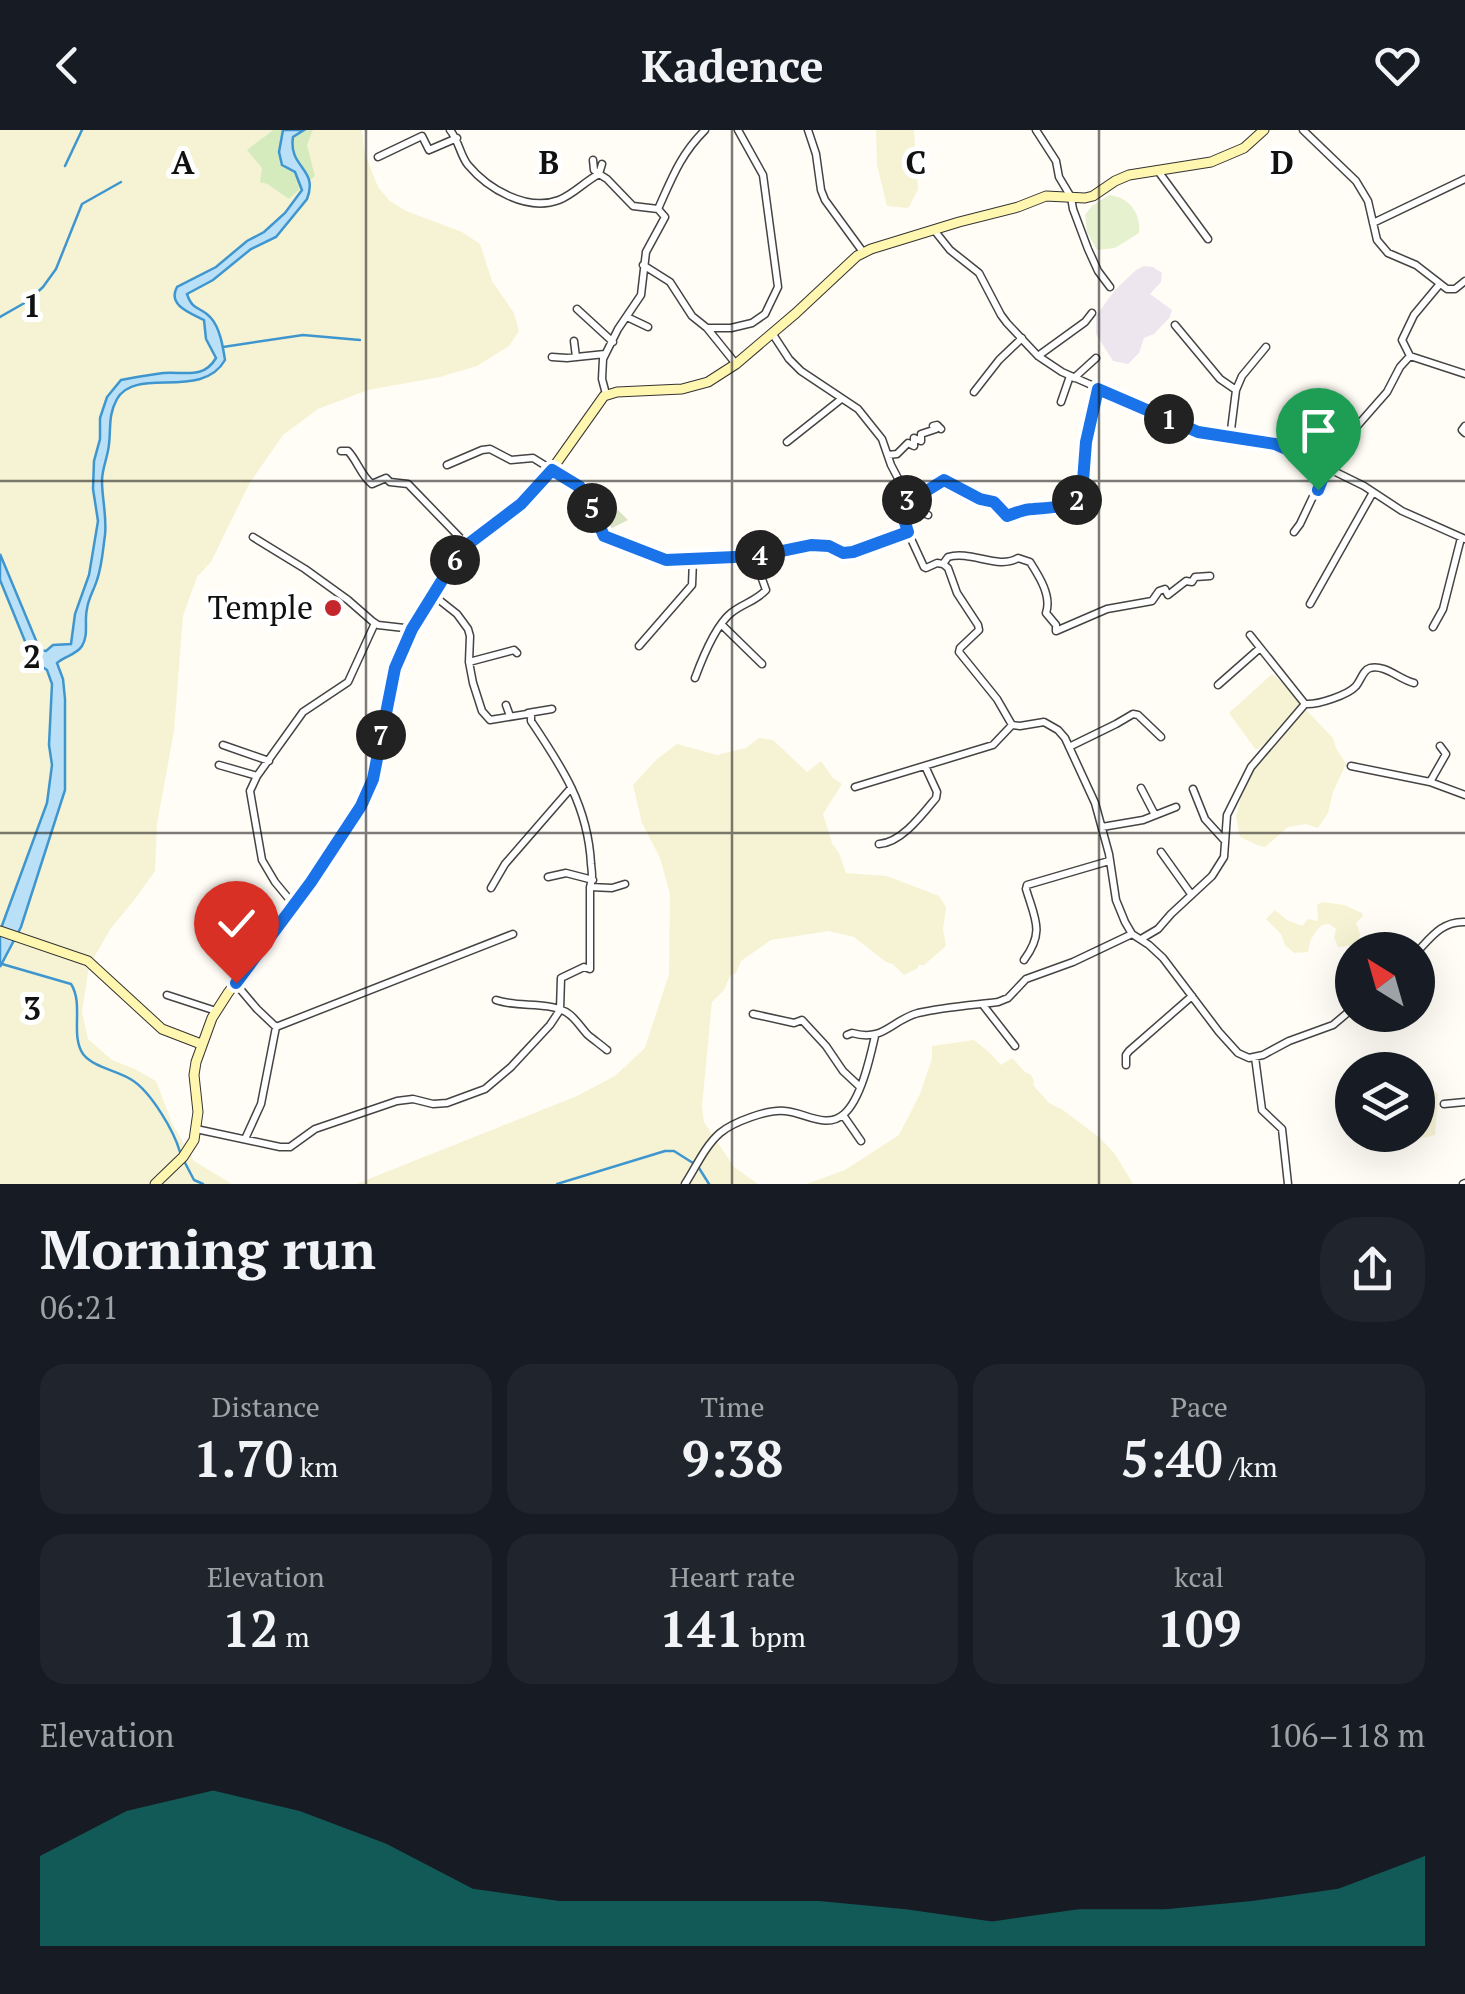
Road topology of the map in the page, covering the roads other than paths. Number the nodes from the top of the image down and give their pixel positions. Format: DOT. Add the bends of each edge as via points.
graph roads {
  1 [pos="450,130"];
  2 [pos="738,130"];
  3 [pos="808,130"];
  4 [pos="1036,130"];
  5 [pos="1264,130"];
  6 [pos="1303,130"];
  7 [pos="701,131"];
  8 [pos="457,138"];
  9 [pos="378,158"];
  10 [pos="592,160"];
  11 [pos="602,164"];
  12 [pos="1157,170"];
  13 [pos="599,174"];
  14 [pos="1465,179"];
  15 [pos="1071,197"];
  16 [pos="658,209"];
  17 [pos="1372,223"];
  18 [pos="934,230"];
  19 [pos="1208,239"];
  20 [pos="863,252"];
  21 [pos="644,265"];
  22 [pos="1465,281"];
  23 [pos="1439,285"];
  24 [pos="1110,286"];
  25 [pos="577,309"];
  26 [pos="1092,313"];
  27 [pos="627,316"];
  28 [pos="1175,324"];
  29 [pos="648,327"];
  30 [pos="707,328"];
  31 [pos="772,333"];
  32 [pos="1022,338"];
  33 [pos="574,341"];
  34 [pos="613,342"];
  35 [pos="1266,347"];
  36 [pos="606,354"];
  37 [pos="1038,356"];
  38 [pos="1410,356"];
  39 [pos="552,357"];
  40 [pos="576,357"];
  41 [pos="1096,358"];
  42 [pos="736,364"];
  43 [pos="1465,374"];
  44 [pos="1072,377"];
  45 [pos="1098,389"];
  46 [pos="1236,390"];
  47 [pos="974,392"];
  48 [pos="606,394"];
  49 [pos="842,399"];
  50 [pos="1060,402"];
  51 [pos="941,430"];
  52 [pos="1230,438"];
  53 [pos="787,442"];
  54 [pos="342,451"];
  55 [pos="888,456"];
  56 [pos="447,465"];
  57 [pos="1327,467"];
  58 [pos="552,470"];
  59 [pos="1372,494"];
  60 [pos="903,501"];
  61 [pos="928,515"];
  62 [pos="908,532"];
  63 [pos="1294,532"];
  64 [pos="253,537"];
  65 [pos="1463,538"];
  66 [pos="467,545"];
  67 [pos="758,556"];
  68 [pos="693,560"];
  69 [pos="943,564"];
  70 [pos="1210,576"];
  71 [pos="433,595"];
  72 [pos="1310,604"];
  73 [pos="375,623"];
  74 [pos="722,625"];
  75 [pos="1433,627"];
  76 [pos="412,629"];
  77 [pos="1250,635"];
  78 [pos="638,646"];
  79 [pos="1260,648"];
  80 [pos="517,653"];
  81 [pos="470,662"];
  82 [pos="762,664"];
  83 [pos="695,678"];
  84 [pos="1414,683"];
  85 [pos="1218,685"];
  86 [pos="1306,704"];
  87 [pos="506,705"];
  88 [pos="552,709"];
  89 [pos="527,714"];
  90 [pos="510,716"];
  91 [pos="1012,726"];
  92 [pos="1162,737"];
  93 [pos="223,744"];
  94 [pos="1440,746"];
  95 [pos="1069,747"];
  96 [pos="269,761"];
  97 [pos="220,765"];
  98 [pos="925,766"];
  99 [pos="1351,766"];
  100 [pos="257,776"];
  101 [pos="1430,782"];
  102 [pos="856,787"];
  103 [pos="572,788"];
  104 [pos="1141,788"];
  105 [pos="1193,789"];
  106 [pos="1465,796"];
  107 [pos="1176,807"];
  108 [pos="1155,815"];
  109 [pos="1102,827"];
  110 [pos="1225,842"];
  111 [pos="878,844"];
  112 [pos="1161,852"];
  113 [pos="1109,861"];
  114 [pos="548,877"];
  115 [pos="591,884"];
  116 [pos="625,884"];
  117 [pos="491,888"];
  118 [pos="1192,894"];
  119 [pos="294,904"];
  120 [pos="1465,922"];
  121 [pos="0,931"];
  122 [pos="513,934"];
  123 [pos="1132,934"];
  124 [pos="1435,934"];
  125 [pos="1140,940"];
  126 [pos="1024,960"];
  127 [pos="236,983"];
  128 [pos="167,995"];
  129 [pos="1192,996"];
  130 [pos="496,1000"];
  131 [pos="983,1005"];
  132 [pos="560,1010"];
  133 [pos="217,1011"];
  134 [pos="753,1014"];
  135 [pos="1335,1023"];
  136 [pos="276,1027"];
  137 [pos="847,1035"];
  138 [pos="875,1036"];
  139 [pos="201,1044"];
  140 [pos="1015,1046"];
  141 [pos="607,1050"];
  142 [pos="1255,1058"];
  143 [pos="1126,1065"];
  144 [pos="859,1087"];
  145 [pos="1465,1102"];
  146 [pos="1444,1104"];
  147 [pos="843,1115"];
  148 [pos="196,1129"];
  149 [pos="245,1139"];
  150 [pos="861,1142"];
  151 [pos="155,1184"];
  152 [pos="685,1184"];
  153 [pos="1288,1184"];
  1 -- 8 [label="street"];
  2 -- 30 [label="street" via="763,175 778,287 765,314 752,323"];
  3 -- 20 [label="street" via="825,200"];
  4 -- 15 [label="street"];
  5 -- 12 [label="main road" via="1224,158"];
  6 -- 17 [label="street" via="1356,182"];
  7 -- 16 [label="street"];
  8 -- 9 [label="street" via="429,150 422,136"];
  8 -- 13 [label="street" via="465,162 518,202 556,202"];
  10 -- 13 [label="street"];
  11 -- 13 [label="street"];
  12 -- 15 [label="main road" via="1122,178 1093,196"];
  12 -- 19 [label="street"];
  13 -- 16 [label="street" via="634,206"];
  14 -- 17 [label="street"];
  15 -- 18 [label="main road" via="1046,196"];
  15 -- 24 [label="street" via="1088,249"];
  16 -- 21 [label="street" via="665,217"];
  17 -- 23 [label="street" via="1388,253"];
  18 -- 20 [label="main road"];
  18 -- 32 [label="street" via="979,273 1000,315"];
  20 -- 31 [label="main road"];
  21 -- 27 [label="street" via="642,295"];
  21 -- 30 [label="street" via="670,282"];
  22 -- 23 [label="street" via="1454,289"];
  23 -- 38 [label="street" via="1402,340"];
  25 -- 34 [label="street"];
  26 -- 37 [label="street"];
  27 -- 29 [label="street"];
  27 -- 34 [label="street"];
  28 -- 46 [label="street"];
  30 -- 42 [label="street"];
  31 -- 42 [label="main road"];
  31 -- 49 [label="street" via="800,371"];
  32 -- 37 [label="street"];
  32 -- 47 [label="street"];
  33 -- 40 [label="street"];
  34 -- 36 [label="street"];
  35 -- 46 [label="street"];
  36 -- 40 [label="street"];
  36 -- 48 [label="street"];
  37 -- 44 [label="street"];
  38 -- 43 [label="street"];
  38 -- 57 [label="street"];
  39 -- 40 [label="street"];
  41 -- 44 [label="street"];
  42 -- 48 [label="main road" via="696,387"];
  44 -- 45 [label="street"];
  44 -- 50 [label="street"];
  45 -- 52 [label="street" via="1198,432"];
  45 -- 60 [label="street" via="1079,499 1007,516 994,502 944,480"];
  46 -- 52 [label="street"];
  48 -- 58 [label="main road"];
  49 -- 53 [label="street"];
  49 -- 55 [label="street" via="876,430"];
  51 -- 55 [label="street" via="934,426 921,441 914,438 914,446"];
  52 -- 57 [label="street" via="1275,444"];
  54 -- 66 [label="street" via="348,450 372,484 386,478 408,484"];
  55 -- 60 [label="street"];
  56 -- 58 [label="street" via="490,449 511,460 533,458"];
  57 -- 59 [label="street"];
  57 -- 63 [label="street"];
  58 -- 66 [label="main road"];
  58 -- 68 [label="street" via="585,493 608,539 656,558"];
  59 -- 65 [label="street"];
  59 -- 72 [label="street"];
  60 -- 61 [label="street"];
  60 -- 62 [label="street"];
  62 -- 67 [label="street" via="853,552 811,545"];
  62 -- 69 [label="street" via="924,566"];
  64 -- 73 [label="street" via="306,568"];
  65 -- 75 [label="street"];
  66 -- 71 [label="main road"];
  67 -- 68 [label="street"];
  67 -- 74 [label="street" via="766,590"];
  68 -- 78 [label="street" via="692,585"];
  69 -- 70 [label="street" via="959,554 1030,562 1056,631"];
  69 -- 91 [label="street" via="978,625 959,652"];
  71 -- 76 [label="main road"];
  71 -- 81 [label="street" via="468,629"];
  73 -- 76 [label="street"];
  73 -- 96 [label="street" via="348,682 303,712"];
  74 -- 82 [label="street"];
  74 -- 83 [label="street"];
  76 -- 119 [label="main road" via="395,668 369,790"];
  77 -- 79 [label="street"];
  79 -- 85 [label="street"];
  79 -- 86 [label="street"];
  80 -- 81 [label="street"];
  81 -- 90 [label="street" via="482,711 490,720"];
  84 -- 86 [label="street" via="1366,669 1352,690"];
  86 -- 110 [label="street" via="1251,767 1227,816"];
  87 -- 90 [label="street"];
  88 -- 89 [label="street"];
  89 -- 90 [label="street"];
  89 -- 103 [label="street"];
  91 -- 95 [label="street" via="1044,722"];
  91 -- 98 [label="street" via="993,745"];
  92 -- 95 [label="street" via="1133,714"];
  93 -- 96 [label="street"];
  94 -- 101 [label="street" via="1446,754"];
  95 -- 109 [label="street"];
  96 -- 100 [label="street"];
  97 -- 100 [label="street"];
  98 -- 102 [label="street"];
  98 -- 111 [label="street" via="936,798 900,836"];
  99 -- 101 [label="street"];
  100 -- 119 [label="street" via="250,791 262,860"];
  101 -- 106 [label="street"];
  103 -- 115 [label="street" via="590,840"];
  103 -- 117 [label="street"];
  104 -- 108 [label="street"];
  105 -- 110 [label="street" via="1205,820"];
  107 -- 108 [label="street"];
  108 -- 109 [label="street"];
  109 -- 113 [label="street"];
  110 -- 118 [label="street" via="1212,876"];
  112 -- 118 [label="street"];
  113 -- 123 [label="street" via="1116,900"];
  113 -- 126 [label="street" via="1027,885 1038,928"];
  114 -- 115 [label="street" via="566,873"];
  115 -- 116 [label="street"];
  115 -- 132 [label="street" via="590,968 561,978"];
  118 -- 125 [label="street"];
  119 -- 127 [label="main road"];
  120 -- 124 [label="street"];
  121 -- 139 [label="main road" via="88,962 162,1029"];
  122 -- 136 [label="street"];
  123 -- 125 [label="street"];
  123 -- 131 [label="street"];
  125 -- 129 [label="street"];
  127 -- 133 [label="main road"];
  127 -- 136 [label="street"];
  128 -- 133 [label="street"];
  129 -- 142 [label="street" via="1238,1053"];
  129 -- 143 [label="street" via="1129,1051"];
  130 -- 132 [label="street"];
  131 -- 138 [label="street" via="918,1013"];
  131 -- 140 [label="street"];
  132 -- 141 [label="street"];
  132 -- 149 [label="street" via="511,1067 475,1093 447,1103 397,1101 309,1132 290,1146"];
  133 -- 139 [label="main road"];
  134 -- 144 [label="street" via="802,1020"];
  135 -- 142 [label="street"];
  136 -- 149 [label="street" via="260,1104"];
  137 -- 138 [label="street"];
  138 -- 144 [label="street"];
  139 -- 148 [label="main road" via="194,1075"];
  142 -- 153 [label="street" via="1262,1110 1282,1129"];
  144 -- 147 [label="street"];
  145 -- 146 [label="street"];
  147 -- 150 [label="street"];
  147 -- 152 [label="street" via="826,1121 784,1110 742,1121 718,1135"];
  148 -- 149 [label="street"];
  148 -- 151 [label="main road" via="188,1150"];
}
